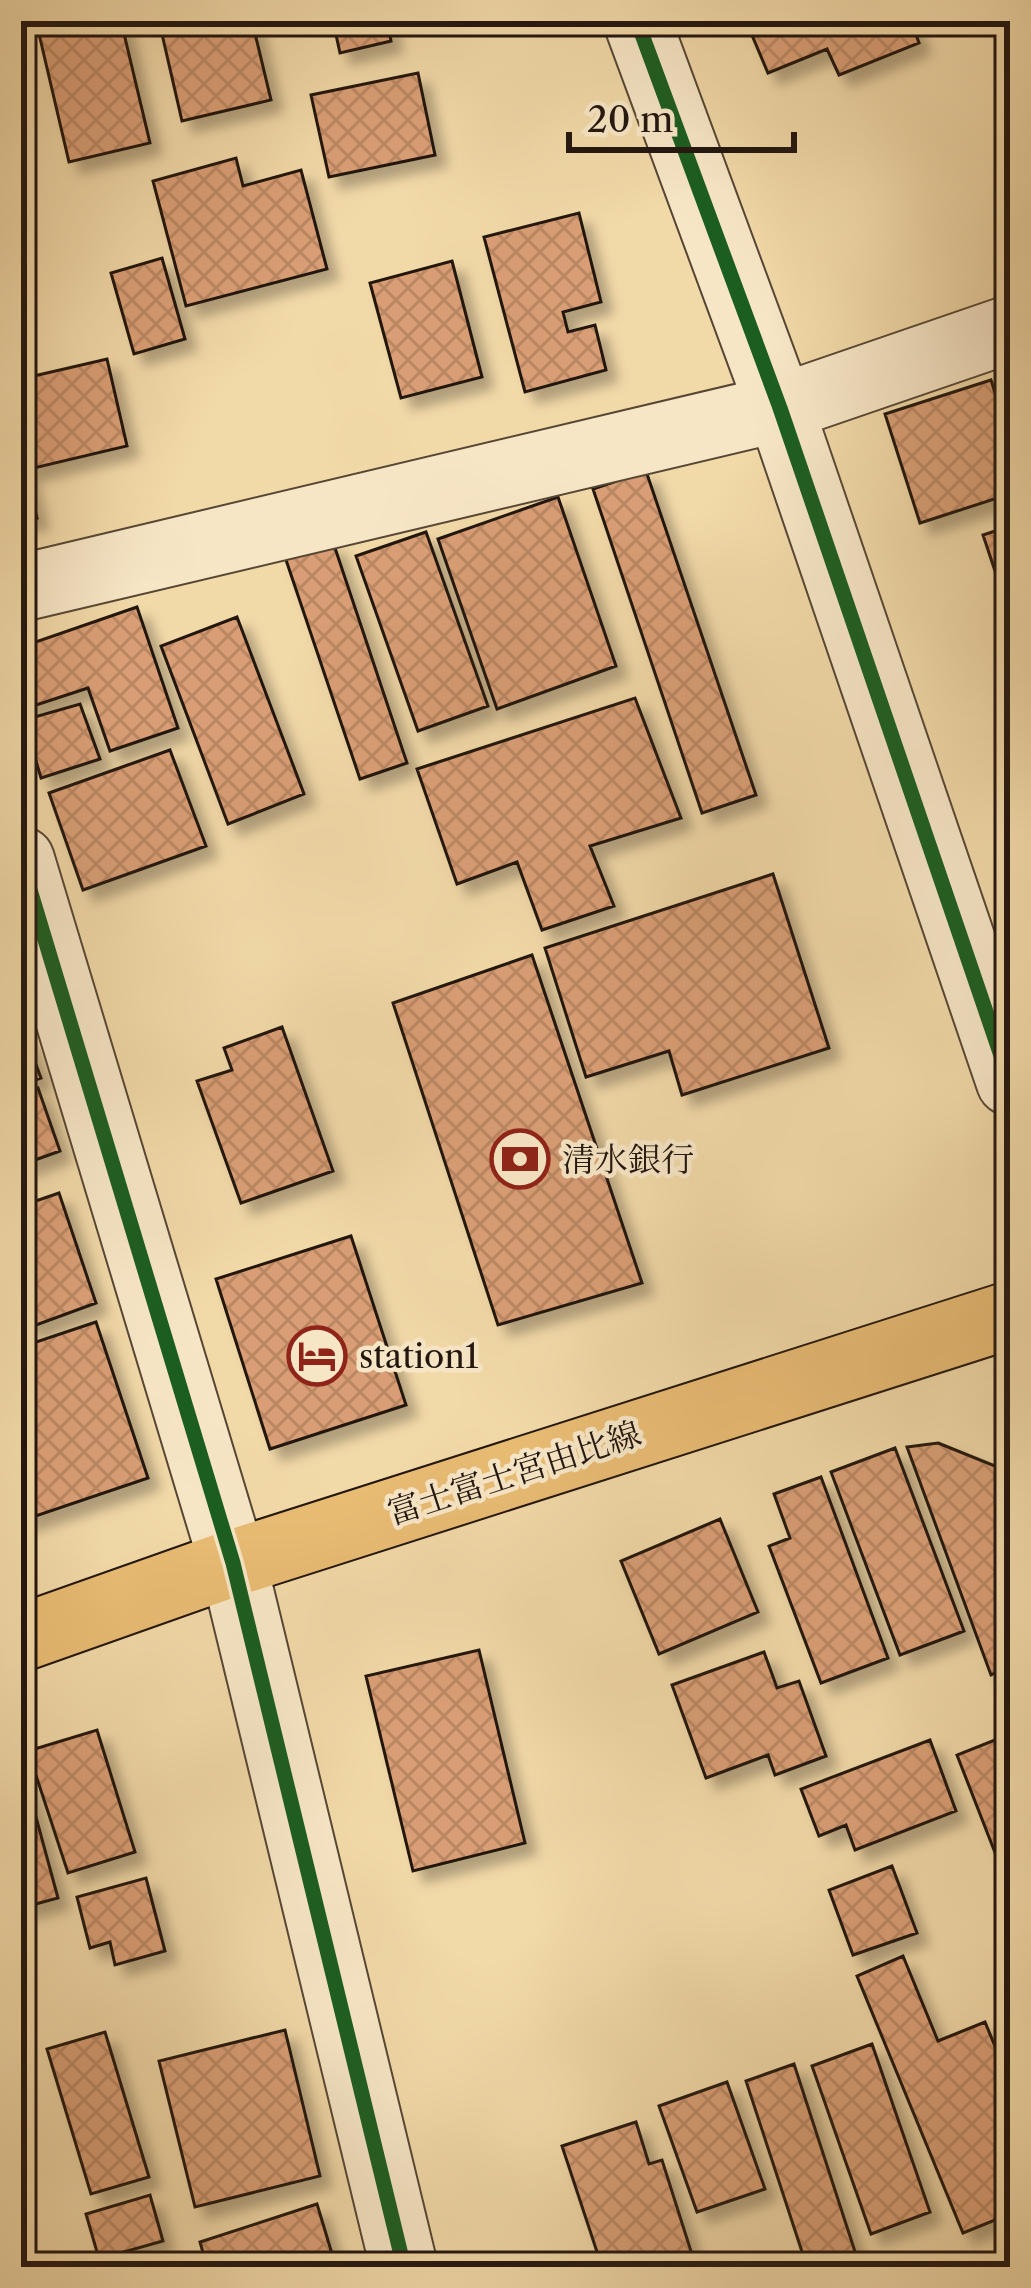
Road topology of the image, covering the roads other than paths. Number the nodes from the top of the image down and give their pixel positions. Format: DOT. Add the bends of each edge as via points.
graph roads {
  1 [pos="637,21"];
  2 [pos="1010,329"];
  3 [pos="781,408"];
  4 [pos="21,587"];
  5 [pos="21,860"];
  6 [pos="1010,1082"];
  7 [pos="1010,1315"];
  8 [pos="233,1563"];
  9 [pos="21,1638"];
  10 [pos="404,2267"];
  1 -- 3 [label="street"];
  2 -- 3 [label="street"];
  3 -- 4 [label="street"];
  3 -- 6 [label="street"];
  5 -- 8 [label="street"];
  7 -- 8 [label="main road, 富士富士宮由比線"];
  8 -- 9 [label="main road, 富士富士宮由比線"];
  8 -- 10 [label="street"];
}
